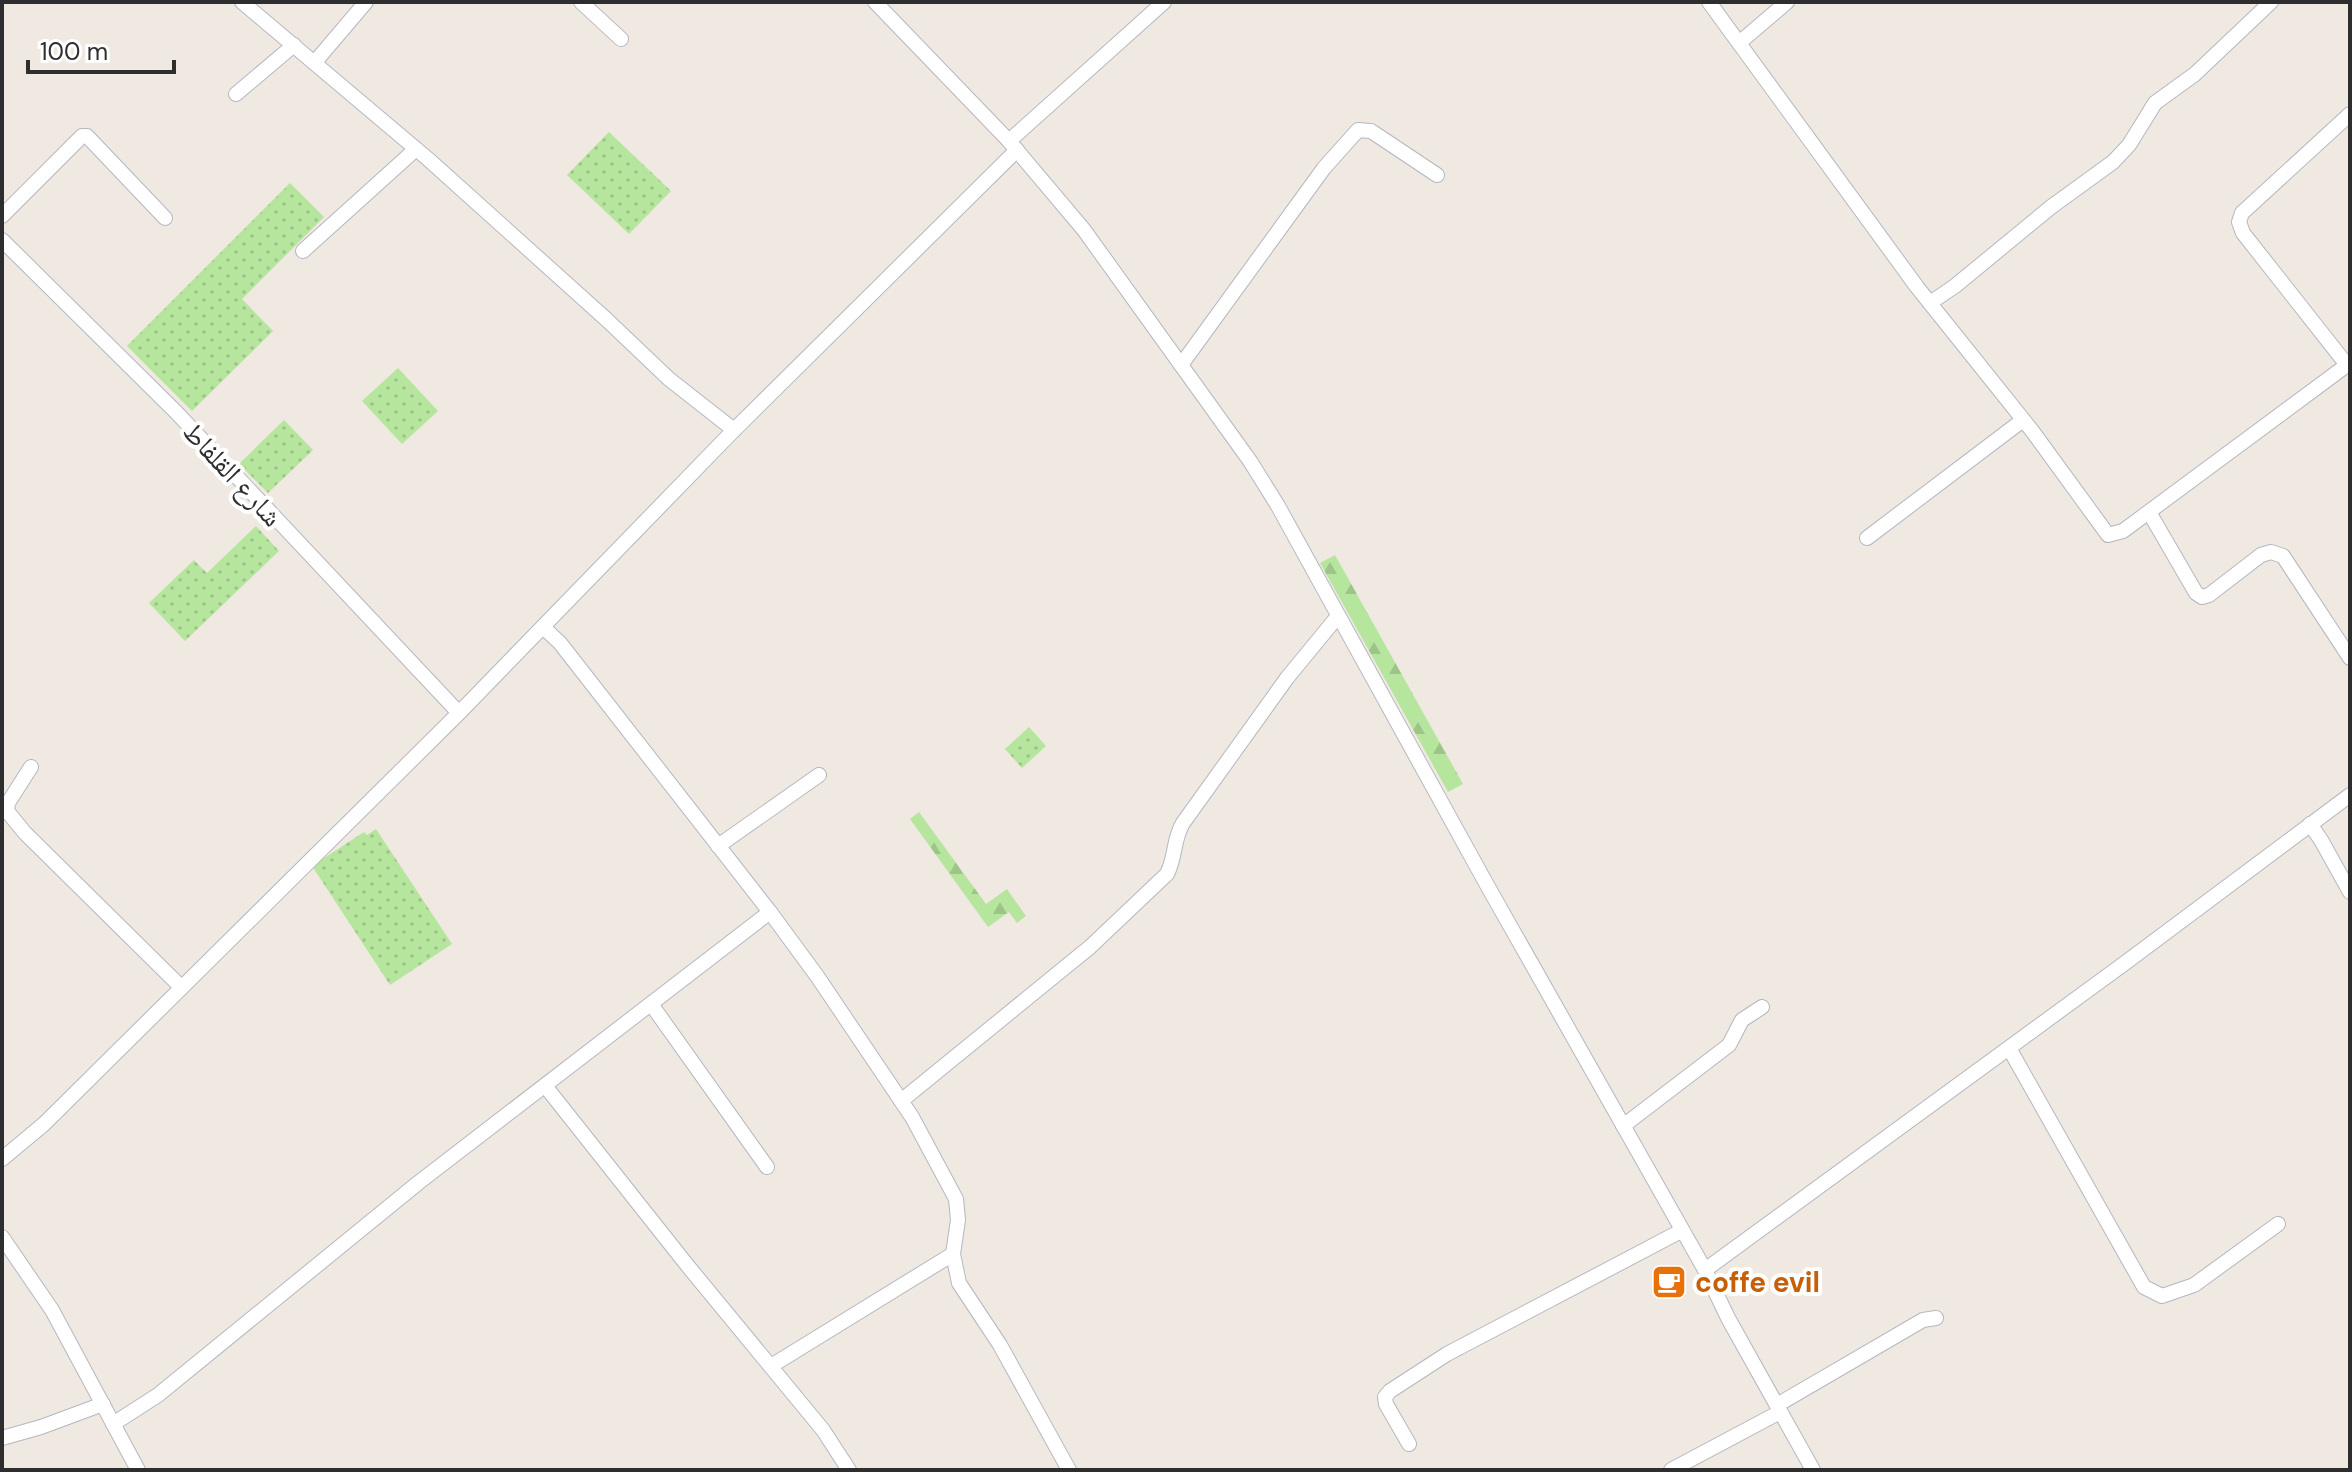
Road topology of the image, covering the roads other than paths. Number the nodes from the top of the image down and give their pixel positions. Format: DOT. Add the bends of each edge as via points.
graph roads {
  1 [pos="242,2"];
  2 [pos="366,2"];
  3 [pos="581,2"];
  4 [pos="1164,2"];
  5 [pos="1709,2"];
  6 [pos="1787,2"];
  7 [pos="2271,2"];
  8 [pos="883,4"];
  9 [pos="621,39"];
  10 [pos="1739,43"];
  11 [pos="294,45"];
  12 [pos="315,62"];
  13 [pos="236,94"];
  14 [pos="2350,114"];
  15 [pos="1013,146"];
  16 [pos="416,149"];
  17 [pos="1437,175"];
  18 [pos="2,216"];
  19 [pos="165,218"];
  20 [pos="2,240"];
  21 [pos="303,251"];
  22 [pos="1930,303"];
  23 [pos="2349,364"];
  24 [pos="1181,365"];
  25 [pos="2023,420"];
  26 [pos="734,430"];
  27 [pos="2149,512"];
  28 [pos="1867,538"];
  29 [pos="1338,616"];
  30 [pos="543,627"];
  31 [pos="2350,658"];
  32 [pos="459,713"];
  33 [pos="31,767"];
  34 [pos="819,775"];
  35 [pos="2350,795"];
  36 [pos="2310,824"];
  37 [pos="718,846"];
  38 [pos="2350,892"];
  39 [pos="770,912"];
  40 [pos="181,987"];
  41 [pos="651,1004"];
  42 [pos="1762,1007"];
  43 [pos="2009,1048"];
  44 [pos="546,1087"];
  45 [pos="901,1101"];
  46 [pos="1623,1126"];
  47 [pos="2,1159"];
  48 [pos="767,1167"];
  49 [pos="2278,1224"];
  50 [pos="1681,1231"];
  51 [pos="2,1237"];
  52 [pos="953,1254"];
  53 [pos="1705,1270"];
  54 [pos="1936,1318"];
  55 [pos="771,1366"];
  56 [pos="103,1404"];
  57 [pos="1778,1409"];
  58 [pos="113,1424"];
  59 [pos="2,1438"];
  60 [pos="1409,1444"];
  61 [pos="138,1470"];
  62 [pos="849,1470"];
  63 [pos="1069,1470"];
  64 [pos="1671,1470"];
  65 [pos="1813,1470"];
  1 -- 11 [label="street"];
  2 -- 12 [label="street"];
  3 -- 9 [label="street"];
  4 -- 15 [label="street"];
  5 -- 10 [label="street"];
  6 -- 10 [label="street"];
  7 -- 22 [label="street" via="2195,74 2155,103 2113,162"];
  8 -- 15 [label="street"];
  10 -- 22 [label="street"];
  11 -- 12 [label="street"];
  11 -- 13 [label="street"];
  12 -- 16 [label="street"];
  14 -- 23 [label="street" via="2242,213 2239,222"];
  15 -- 24 [label="street" via="1084,230"];
  15 -- 26 [label="street"];
  16 -- 21 [label="street"];
  16 -- 26 [label="street" via="669,379"];
  17 -- 24 [label="street" via="1371,131 1358,130 1324,168"];
  18 -- 19 [label="street" via="87,136"];
  20 -- 32 [label="street, شارع القلفاط" via="176,412"];
  22 -- 25 [label="street"];
  23 -- 27 [label="street"];
  24 -- 29 [label="street" via="1250,461"];
  25 -- 27 [label="street" via="2108,535"];
  25 -- 28 [label="street"];
  26 -- 30 [label="street"];
  27 -- 31 [label="street" via="2202,597 2261,555 2283,556"];
  29 -- 45 [label="street" via="1183,823 1167,874 1090,947"];
  29 -- 46 [label="street"];
  30 -- 32 [label="street"];
  30 -- 37 [label="street"];
  32 -- 40 [label="street"];
  33 -- 40 [label="street" via="7,811"];
  34 -- 37 [label="street"];
  35 -- 36 [label="street"];
  36 -- 38 [label="street"];
  36 -- 43 [label="street"];
  37 -- 39 [label="street"];
  39 -- 41 [label="street"];
  39 -- 45 [label="street"];
  40 -- 47 [label="street"];
  41 -- 44 [label="street"];
  41 -- 48 [label="street"];
  42 -- 46 [label="street" via="1742,1020 1729,1045"];
  43 -- 49 [label="street" via="2144,1287 2162,1296 2194,1285"];
  43 -- 53 [label="street"];
  44 -- 55 [label="street"];
  44 -- 58 [label="street" via="418,1183 158,1395"];
  45 -- 52 [label="street" via="956,1199"];
  46 -- 50 [label="street"];
  50 -- 53 [label="street"];
  50 -- 60 [label="street" via="1447,1354 1390,1391 1386,1404"];
  51 -- 56 [label="street" via="52,1310"];
  52 -- 55 [label="street"];
  52 -- 63 [label="street" via="959,1283"];
  53 -- 57 [label="street"];
  54 -- 57 [label="street" via="1923,1320"];
  55 -- 62 [label="street"];
  56 -- 58 [label="street"];
  56 -- 59 [label="street"];
  57 -- 64 [label="street"];
  57 -- 65 [label="street"];
  58 -- 61 [label="street"];
}
